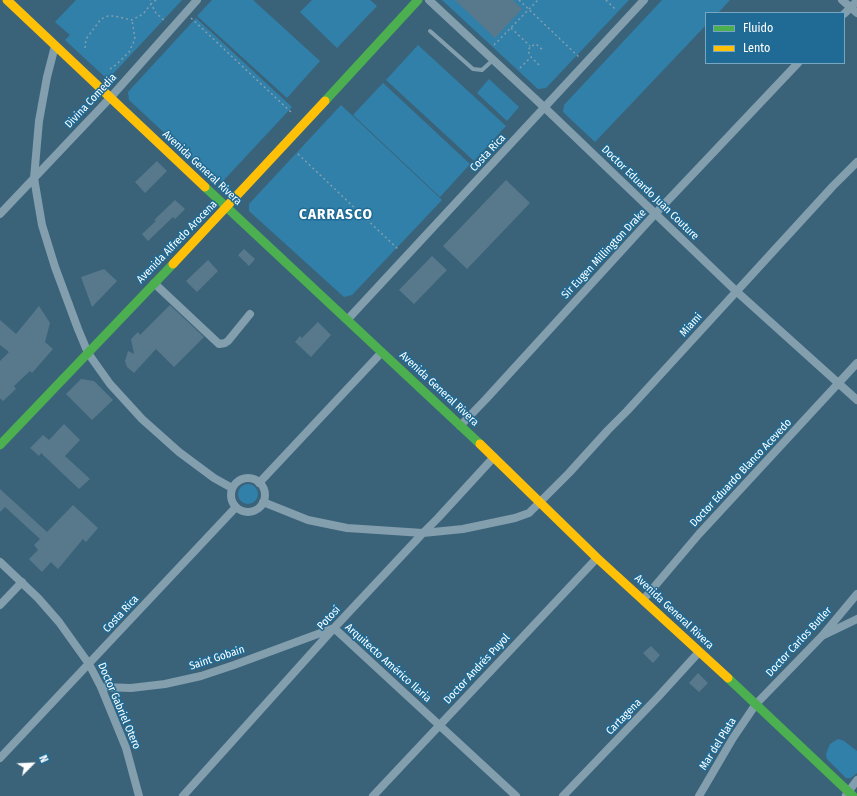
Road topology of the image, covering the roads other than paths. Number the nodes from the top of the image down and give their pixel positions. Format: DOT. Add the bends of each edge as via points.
graph roads {
  1 [pos="7,0"];
  2 [pos="196,0"];
  3 [pos="418,0"];
  4 [pos="429,0"];
  5 [pos="644,0"];
  6 [pos="842,0"];
  7 [pos="857,1"];
  8 [pos="851,7"];
  9 [pos="845,13"];
  10 [pos="857,14"];
  11 [pos="430,31"];
  12 [pos="55,46"];
  13 [pos="493,60"];
  14 [pos="797,64"];
  15 [pos="110,98"];
  16 [pos="545,108"];
  17 [pos="857,162"];
  18 [pos="34,178"];
  19 [pos="227,207"];
  20 [pos="0,214"];
  21 [pos="655,214"];
  22 [pos="154,283"];
  23 [pos="736,292"];
  24 [pos="250,314"];
  25 [pos="348,320"];
  26 [pos="382,352"];
  27 [pos="88,353"];
  28 [pos="857,363"];
  29 [pos="839,383"];
  30 [pos="857,400"];
  31 [pos="460,426"];
  32 [pos="0,445"];
  33 [pos="494,457"];
  34 [pos="260,483"];
  35 [pos="232,488"];
  36 [pos="263,502"];
  37 [pos="540,502"];
  38 [pos="236,507"];
  39 [pos="422,533"];
  40 [pos="597,558"];
  41 [pos="0,562"];
  42 [pos="22,582"];
  43 [pos="857,594"];
  44 [pos="643,600"];
  45 [pos="0,606"];
  46 [pos="857,619"];
  47 [pos="334,628"];
  48 [pos="822,636"];
  49 [pos="699,652"];
  50 [pos="89,664"];
  51 [pos="102,687"];
  52 [pos="756,704"];
  53 [pos="440,725"];
  54 [pos="0,758"];
  55 [pos="857,780"];
  56 [pos="849,794"];
  57 [pos="139,796"];
  58 [pos="182,796"];
  59 [pos="373,796"];
  60 [pos="516,796"];
  61 [pos="563,796"];
  62 [pos="699,796"];
  1 -- 12 [label="main road, Avenida General Rivera"];
  2 -- 15 [label="street, Divina Comedia"];
  3 -- 19 [label="main road, Avenida Alfredo Arocena"];
  4 -- 13 [label="street, Doctor Eduardo Juan Couture"];
  5 -- 16 [label="street, Costa Rica"];
  6 -- 8 [label="street"];
  7 -- 8 [label="street"];
  8 -- 9 [label="street"];
  8 -- 10 [label="street"];
  11 -- 13 [label="lane" via="473,69 482,70"];
  12 -- 15 [label="main road, Avenida General Rivera"];
  12 -- 18 [label="street" via="39,122"];
  13 -- 16 [label="street, Doctor Eduardo Juan Couture"];
  14 -- 21 [label="street, Sir Eugen Millington Drake"];
  15 -- 18 [label="street, Divina Comedia"];
  15 -- 19 [label="main road, Avenida General Rivera"];
  16 -- 21 [label="street, Doctor Eduardo Juan Couture"];
  16 -- 25 [label="street, Costa Rica"];
  17 -- 23 [label="street, Miami"];
  18 -- 20 [label="street, Divina Comedia"];
  18 -- 27 [label="street" via="42,225"];
  19 -- 22 [label="main road, Avenida Alfredo Arocena"];
  19 -- 25 [label="main road, Avenida General Rivera"];
  21 -- 23 [label="street, Doctor Eduardo Juan Couture"];
  21 -- 31 [label="street, Sir Eugen Millington Drake"];
  22 -- 24 [label="street" via="219,344 228,341"];
  22 -- 27 [label="main road, Avenida Alfredo Arocena"];
  23 -- 29 [label="street, Doctor Eduardo Juan Couture"];
  23 -- 37 [label="street, Miami"];
  25 -- 26 [label="main road, Avenida General Rivera"];
  26 -- 31 [label="main road, Avenida General Rivera"];
  26 -- 34 [label="street"];
  27 -- 32 [label="main road, Avenida Alfredo Arocena"];
  27 -- 35 [label="street" via="110,384 142,419 179,452"];
  28 -- 29 [label="street, Doctor Eduardo Blanco Acevedo"];
  29 -- 30 [label="street, Doctor Eduardo Juan Couture"];
  29 -- 44 [label="street, Doctor Eduardo Blanco Acevedo" via="699,534"];
  31 -- 33 [label="main road, Avenida General Rivera"];
  33 -- 37 [label="main road, Avenida General Rivera"];
  33 -- 39 [label="street, Potosí"];
  34 -- 35 [label="street" via="251,478 242,479"];
  34 -- 36 [label="street" via="264,492"];
  35 -- 38 [label="street" via="232,500"];
  36 -- 38 [label="street" via="251,512"];
  36 -- 39 [label="street, Miami" via="314,522 347,528"];
  37 -- 39 [label="street, Miami" via="529,513 515,518 463,529"];
  37 -- 40 [label="main road, Avenida General Rivera"];
  38 -- 50 [label="street, Costa Rica"];
  39 -- 47 [label="street, Potosí"];
  40 -- 44 [label="main road, Avenida General Rivera"];
  40 -- 53 [label="street, Doctor Andrés Puyol"];
  41 -- 42 [label="street, Doctor Gabriel Otero"];
  42 -- 45 [label="street"];
  42 -- 50 [label="street, Doctor Gabriel Otero" via="59,622"];
  43 -- 48 [label="street, Doctor Carlos Butler"];
  44 -- 49 [label="main road, Avenida General Rivera"];
  46 -- 48 [label="street"];
  47 -- 51 [label="street, Saint Gobain" via="201,676 131,688"];
  47 -- 53 [label="street, Arquitecto Américo Ilaria"];
  47 -- 58 [label="street, Potosí"];
  48 -- 52 [label="street, Doctor Carlos Butler"];
  49 -- 52 [label="main road, Avenida General Rivera"];
  49 -- 61 [label="street, Cartagena"];
  50 -- 51 [label="street, Doctor Gabriel Otero"];
  50 -- 54 [label="street, Costa Rica"];
  51 -- 57 [label="street, Doctor Gabriel Otero" via="126,748"];
  52 -- 56 [label="main road, Avenida General Rivera"];
  52 -- 62 [label="street, Mar del Plata" via="732,738"];
  53 -- 59 [label="street, Doctor Andrés Puyol"];
  53 -- 60 [label="street, Arquitecto Américo Ilaria"];
  55 -- 56 [label="street"];
}
